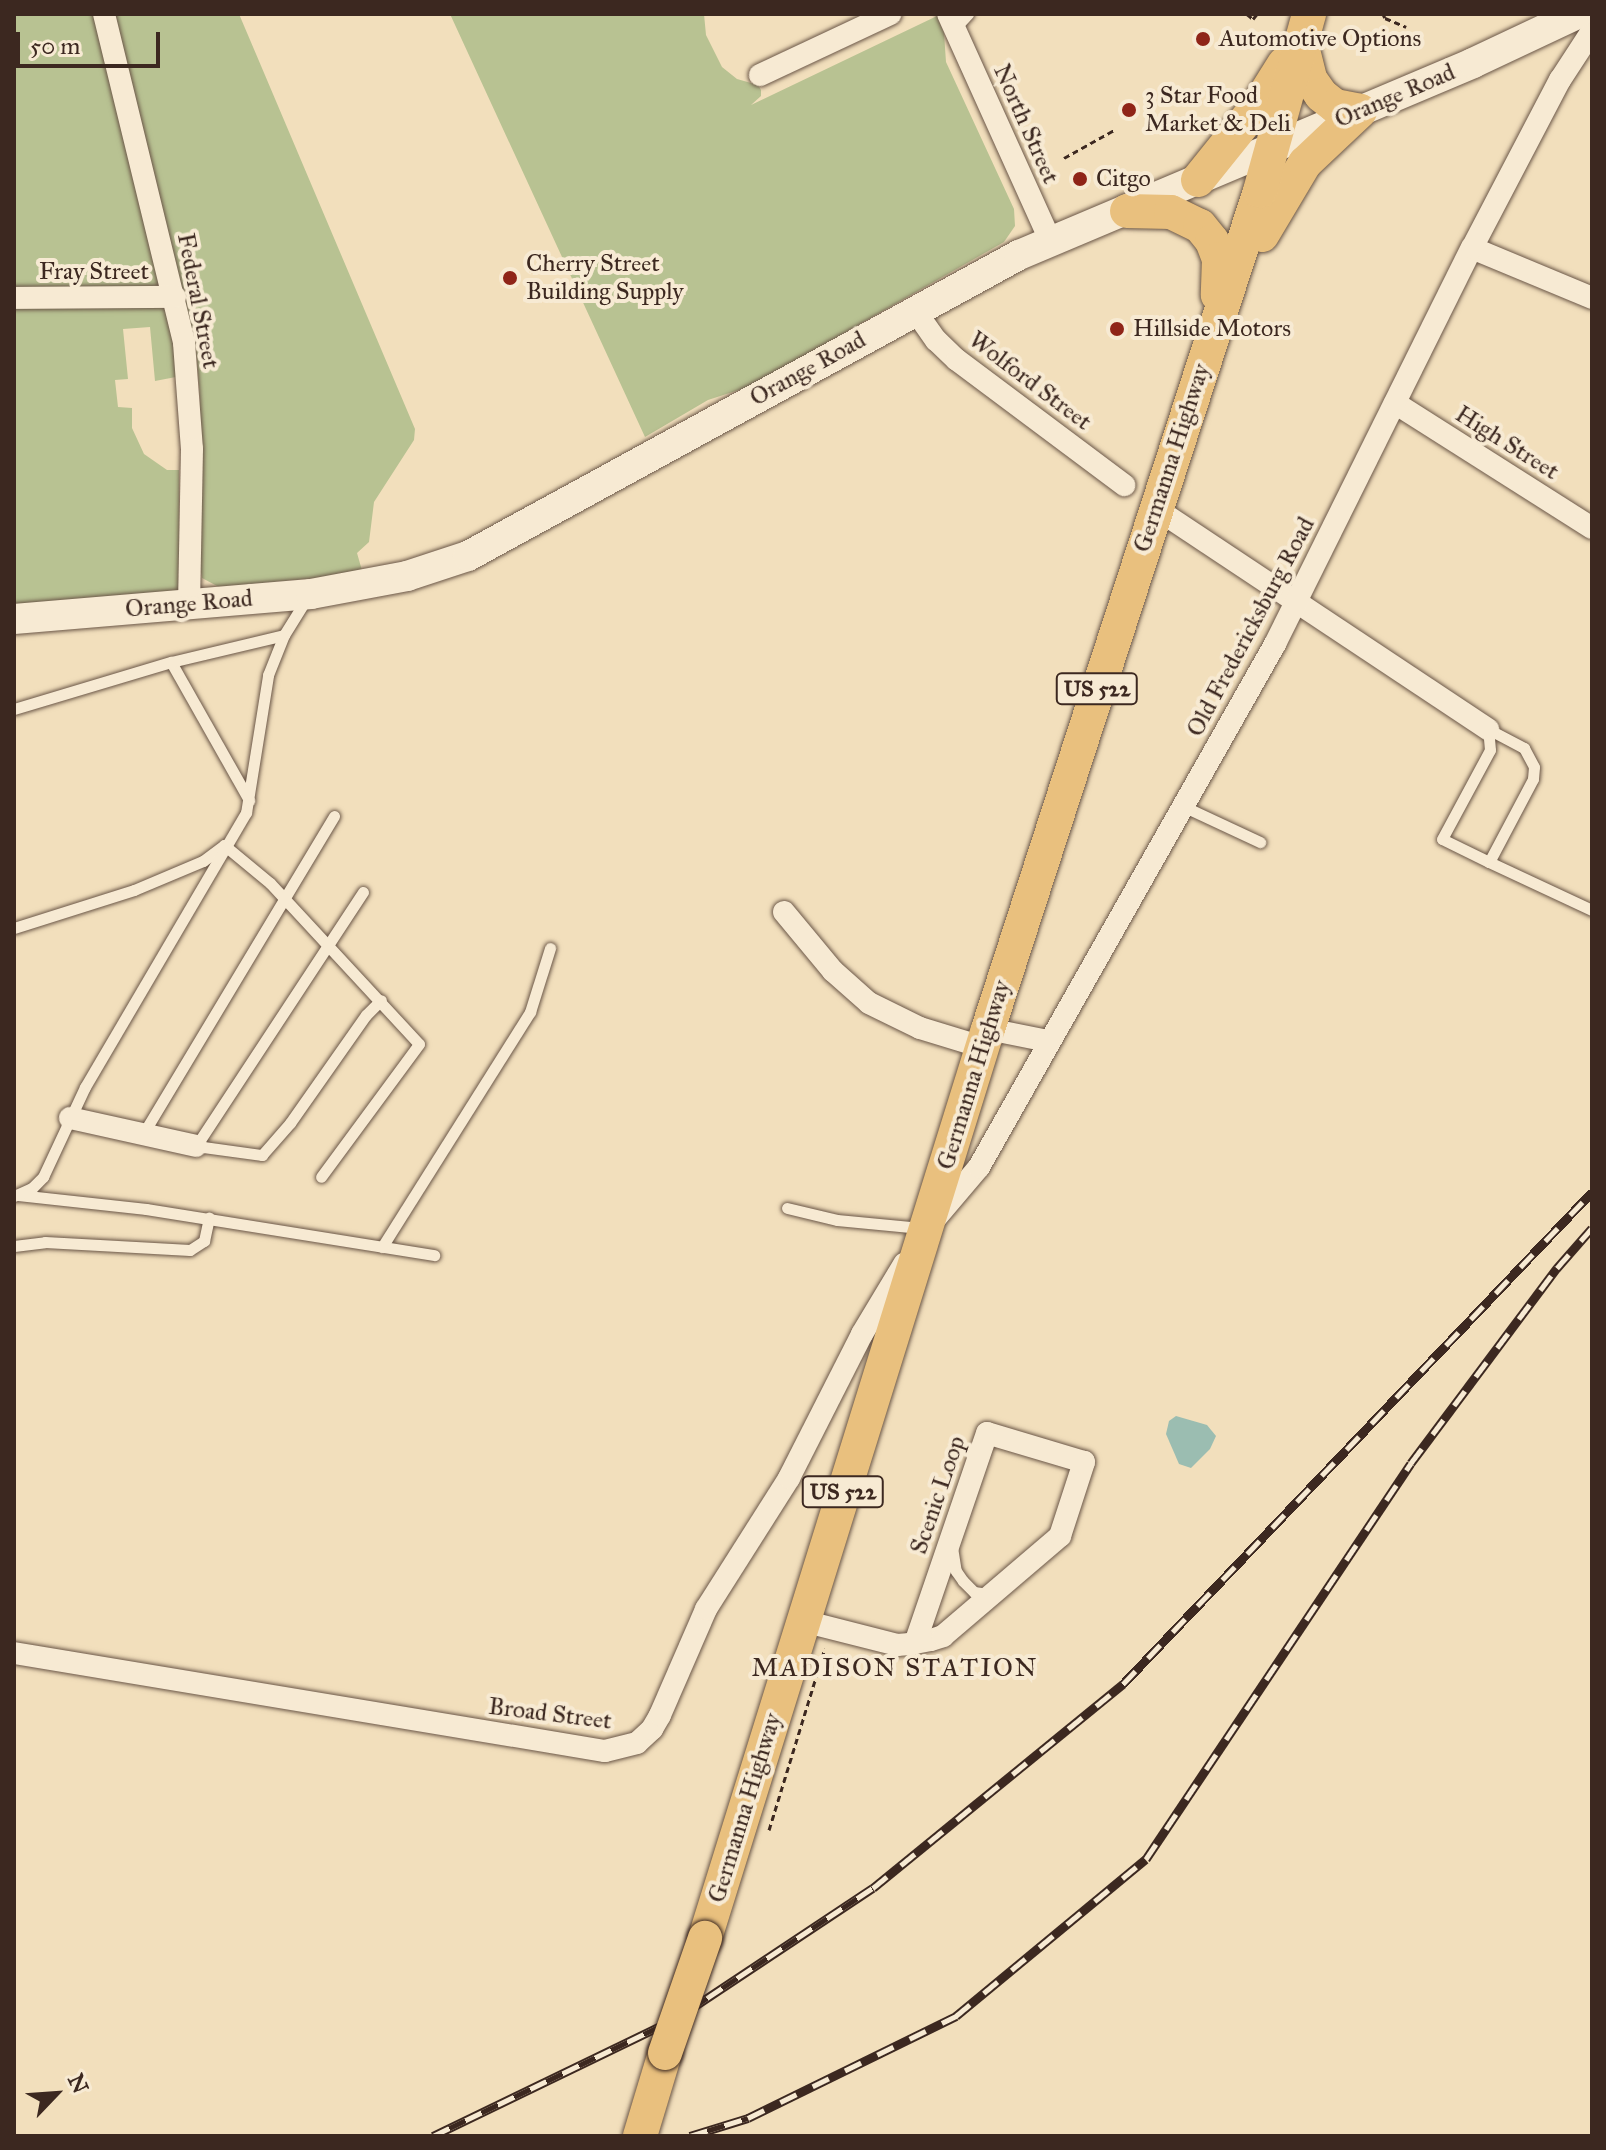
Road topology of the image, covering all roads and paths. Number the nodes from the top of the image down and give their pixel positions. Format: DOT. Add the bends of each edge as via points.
graph roads {
  1 [pos="104,14"];
  2 [pos="890,14"];
  3 [pos="1247,14"];
  4 [pos="1257,14"];
  5 [pos="1384,14"];
  6 [pos="1577,14"];
  7 [pos="957,19"];
  8 [pos="1406,27"];
  9 [pos="1305,28"];
  10 [pos="1592,31"];
  11 [pos="1592,56"];
  12 [pos="760,75"];
  13 [pos="1560,80"];
  14 [pos="1360,111"];
  15 [pos="1114,130"];
  16 [pos="1271,149"];
  17 [pos="1064,158"];
  18 [pos="1198,180"];
  19 [pos="1127,211"];
  20 [pos="1051,242"];
  21 [pos="1472,248"];
  22 [pos="175,297"];
  23 [pos="14,298"];
  24 [pos="1592,298"];
  25 [pos="914,309"];
  26 [pos="1214,332"];
  27 [pos="1395,403"];
  28 [pos="1124,485"];
  29 [pos="1155,508"];
  30 [pos="1592,528"];
  31 [pos="311,594"];
  32 [pos="1295,603"];
  33 [pos="189,604"];
  34 [pos="14,619"];
  35 [pos="284,635"];
  36 [pos="171,662"];
  37 [pos="14,709"];
  38 [pos="1488,729"];
  39 [pos="249,801"];
  40 [pos="1185,807"];
  41 [pos="334,816"];
  42 [pos="1260,842"];
  43 [pos="224,845"];
  44 [pos="1489,862"];
  45 [pos="363,892"];
  46 [pos="286,901"];
  47 [pos="1592,910"];
  48 [pos="784,912"];
  49 [pos="14,928"];
  50 [pos="330,945"];
  51 [pos="550,948"];
  52 [pos="381,1000"];
  53 [pos="985,1038"];
  54 [pos="1048,1041"];
  55 [pos="70,1118"];
  56 [pos="143,1135"];
  57 [pos="196,1146"];
  58 [pos="321,1177"];
  59 [pos="16,1195"];
  60 [pos="787,1208"];
  61 [pos="209,1218"];
  62 [pos="926,1229"];
  63 [pos="14,1246"];
  64 [pos="382,1247"];
  65 [pos="434,1255"];
  66 [pos="951,1538"];
  67 [pos="993,1594"];
  68 [pos="803,1621"];
  69 [pos="915,1643"];
  70 [pos="825,1649"];
  71 [pos="14,1653"];
  72 [pos="769,1830"];
  73 [pos="644,2122"];
  1 -- 22 [label="street, Federal Street"];
  2 -- 12 [label="street"];
  3 -- 4 [label="path" via="1253,19"];
  5 -- 8 [label="path"];
  6 -- 14 [label="main road, Orange Road"];
  7 -- 20 [label="street, North Street"];
  9 -- 14 [label="main road" via="1310,79 1335,106"];
  9 -- 16 [label="main road, Germanna Highway / US 522"];
  9 -- 18 [label="main road" via="1259,104"];
  10 -- 13 [label="street, Old Fredericksburg Road"];
  11 -- 13 [label="street"];
  13 -- 21 [label="street, Old Fredericksburg Road"];
  14 -- 16 [label="main road, Orange Road"];
  14 -- 26 [label="main road" via="1305,163 1287,190"];
  15 -- 17 [label="path"];
  16 -- 18 [label="main road, Orange Road"];
  16 -- 26 [label="main road, Germanna Highway / US 522"];
  18 -- 19 [label="main road, Orange Road"];
  19 -- 20 [label="main road, Orange Road"];
  19 -- 26 [label="main road" via="1186,217 1212,241 1220,275"];
  20 -- 25 [label="main road, Orange Road"];
  21 -- 24 [label="street"];
  21 -- 27 [label="street, Old Fredericksburg Road"];
  22 -- 23 [label="street, Fray Street"];
  22 -- 33 [label="street, Federal Street" via="190,402"];
  25 -- 28 [label="street, Wolford Street" via="957,360"];
  25 -- 31 [label="main road, Orange Road" via="468,556 407,576"];
  26 -- 29 [label="main road, Germanna Highway / US 522"];
  27 -- 30 [label="street, High Street"];
  27 -- 32 [label="street, Old Fredericksburg Road"];
  29 -- 32 [label="street"];
  29 -- 53 [label="main road, Germanna Highway / US 522"];
  31 -- 33 [label="main road, Orange Road"];
  31 -- 35 [label="lane"];
  32 -- 38 [label="street"];
  32 -- 40 [label="street, Old Fredericksburg Road"];
  33 -- 34 [label="main road, Orange Road"];
  35 -- 36 [label="lane"];
  35 -- 39 [label="lane" via="268,675"];
  36 -- 37 [label="lane"];
  36 -- 39 [label="lane"];
  38 -- 44 [label="lane" via="1524,748 1534,767 1533,779"];
  38 -- 44 [label="lane" via="1490,750 1442,839"];
  39 -- 43 [label="lane"];
  40 -- 42 [label="lane"];
  40 -- 54 [label="street, Old Fredericksburg Road"];
  41 -- 46 [label="lane"];
  43 -- 46 [label="lane"];
  43 -- 49 [label="lane" via="203,861 134,890"];
  43 -- 55 [label="lane"];
  44 -- 47 [label="lane"];
  45 -- 50 [label="lane"];
  46 -- 50 [label="lane"];
  46 -- 56 [label="lane"];
  48 -- 53 [label="street" via="833,971 869,1003 920,1028"];
  50 -- 52 [label="lane"];
  50 -- 57 [label="lane"];
  51 -- 64 [label="lane" via="530,1012"];
  52 -- 57 [label="lane" via="262,1155"];
  52 -- 58 [label="lane" via="419,1044"];
  53 -- 54 [label="street"];
  53 -- 62 [label="main road, Germanna Highway / US 522"];
  54 -- 62 [label="street, Old Fredericksburg Road" via="979,1167"];
  55 -- 56 [label="street"];
  55 -- 59 [label="lane" via="43,1177"];
  56 -- 57 [label="street"];
  59 -- 61 [label="lane"];
  60 -- 62 [label="lane" via="837,1220"];
  61 -- 63 [label="lane" via="204,1241 190,1250 45,1242"];
  61 -- 64 [label="lane"];
  62 -- 68 [label="main road, Germanna Highway / US 522"];
  62 -- 71 [label="street, Broad Street" via="862,1334 789,1478 706,1609 660,1715 637,1743 622,1749 591,1749"];
  64 -- 65 [label="lane"];
  66 -- 67 [label="lane" via="956,1571 963,1581 980,1594"];
  66 -- 67 [label="street, Scenic Loop" via="987,1433 1084,1462 1063,1532"];
  66 -- 69 [label="street, Scenic Loop"];
  67 -- 69 [label="street, Scenic Loop" via="943,1636"];
  68 -- 69 [label="street, Scenic Loop" via="890,1644"];
  68 -- 73 [label="main road, Germanna Highway / US 522, bridge"];
  70 -- 72 [label="path"];
}
